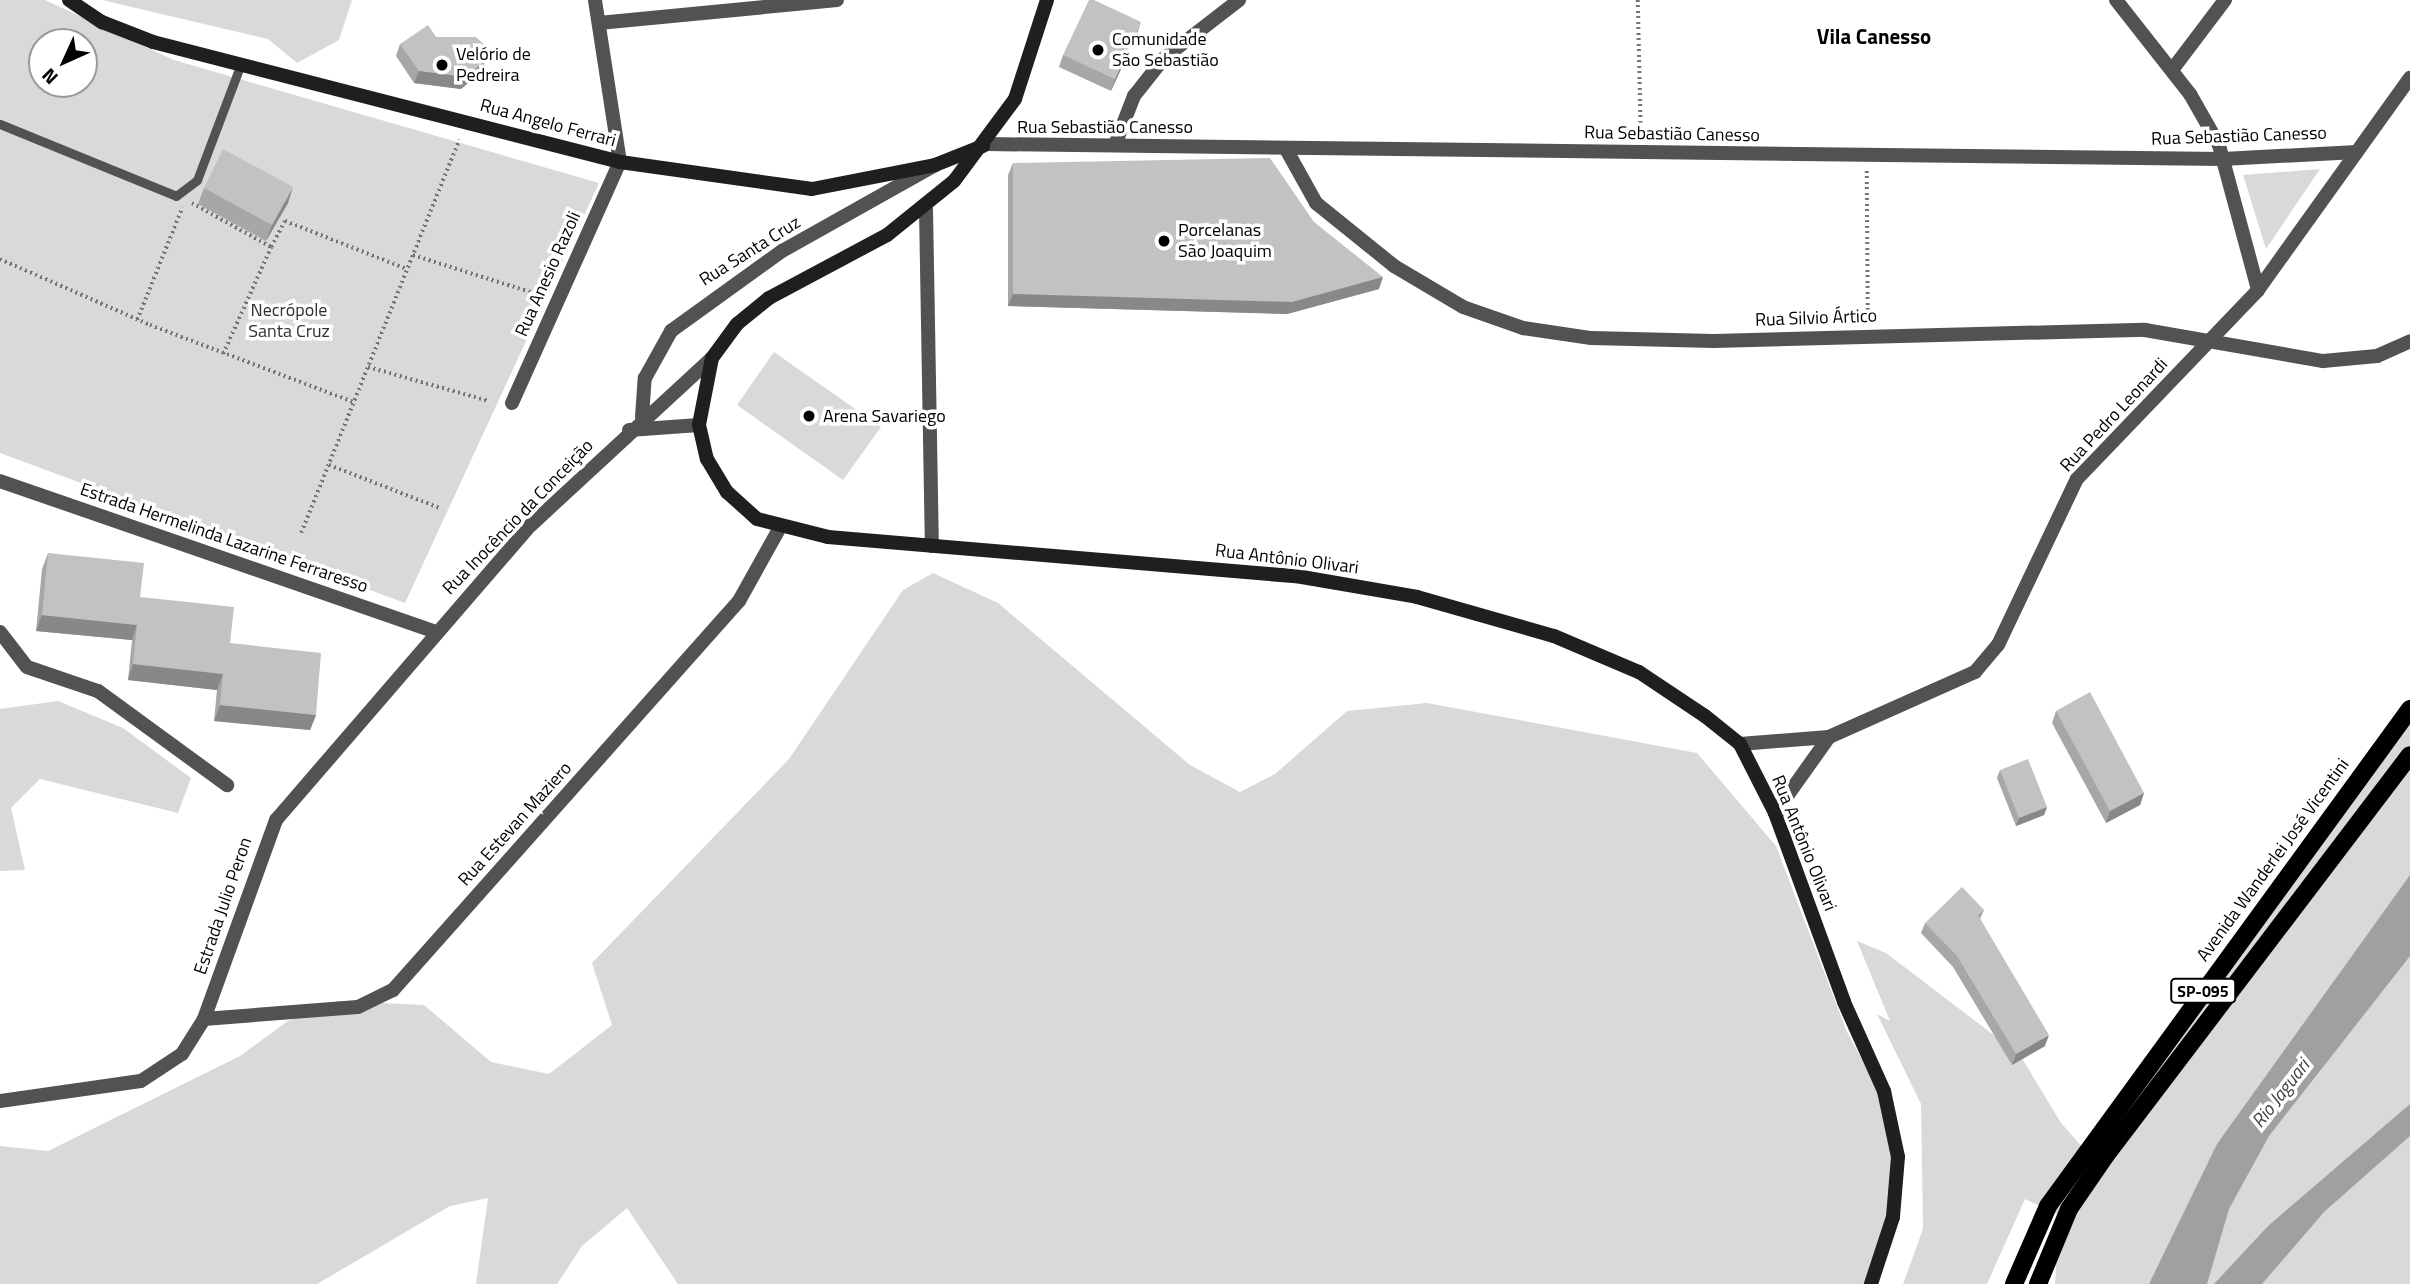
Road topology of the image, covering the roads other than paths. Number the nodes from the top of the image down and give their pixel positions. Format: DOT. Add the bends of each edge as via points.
graph roads {
  1 [pos="69,0"];
  2 [pos="595,0"];
  3 [pos="836,0"];
  4 [pos="1047,0"];
  5 [pos="1239,0"];
  6 [pos="2116,0"];
  7 [pos="2225,0"];
  8 [pos="599,23"];
  9 [pos="240,66"];
  10 [pos="2172,71"];
  11 [pos="2410,78"];
  12 [pos="0,124"];
  13 [pos="987,144"];
  14 [pos="1115,145"];
  15 [pos="1286,149"];
  16 [pos="2357,152"];
  17 [pos="2223,159"];
  18 [pos="620,162"];
  19 [pos="935,165"];
  20 [pos="926,209"];
  21 [pos="2258,290"];
  22 [pos="2212,340"];
  23 [pos="2410,341"];
  24 [pos="712,359"];
  25 [pos="512,403"];
  26 [pos="642,417"];
  27 [pos="699,425"];
  28 [pos="629,430"];
  29 [pos="0,481"];
  30 [pos="779,528"];
  31 [pos="932,546"];
  32 [pos="0,632"];
  33 [pos="436,632"];
  34 [pos="2410,709"];
  35 [pos="1829,737"];
  36 [pos="1740,744"];
  37 [pos="2410,755"];
  38 [pos="227,785"];
  39 [pos="1775,813"];
  40 [pos="204,1019"];
  41 [pos="0,1101"];
  42 [pos="1871,1284"];
  43 [pos="2014,1284"];
  44 [pos="2038,1284"];
  1 -- 9 [label="street, Rua Angelo Ferrari" via="102,22"];
  2 -- 8 [label="street"];
  3 -- 8 [label="street"];
  4 -- 13 [label="street, Rua Antônio Olivari" via="1031,63"];
  5 -- 14 [label="street" via="1164,58 1134,96"];
  6 -- 10 [label="street"];
  7 -- 10 [label="street"];
  8 -- 18 [label="street"];
  9 -- 12 [label="lane" via="197,180 176,196"];
  9 -- 18 [label="street, Rua Angelo Ferrari"];
  10 -- 17 [label="street"];
  11 -- 16 [label="street, Rua Pedro Leonardi"];
  13 -- 14 [label="street, Rua Sebastião Canesso"];
  13 -- 19 [label="street, Rua Angelo Ferrari"];
  13 -- 20 [label="street, Rua Antônio Olivari"];
  14 -- 15 [label="street, Rua Sebastião Canesso"];
  15 -- 17 [label="street, Rua Sebastião Canesso"];
  15 -- 22 [label="street, Rua Silvio Ártico" via="1316,203 1384,259 1463,307 1522,328 1605,339 2145,330"];
  16 -- 17 [label="street, Rua Sebastião Canesso"];
  16 -- 21 [label="street, Rua Pedro Leonardi"];
  17 -- 21 [label="street"];
  18 -- 19 [label="street, Rua Angelo Ferrari" via="812,189"];
  18 -- 25 [label="street, Rua Anesio Razoli"];
  19 -- 26 [label="street, Rua Santa Cruz" via="782,251 671,331 645,378"];
  20 -- 24 [label="street, Rua Antônio Olivari" via="769,298 737,324"];
  20 -- 31 [label="street"];
  21 -- 22 [label="street, Rua Pedro Leonardi"];
  22 -- 23 [label="street, Rua Silvio Ártico" via="2323,361 2377,356"];
  22 -- 35 [label="street, Rua Pedro Leonardi" via="2077,479 1998,645 1975,672"];
  24 -- 26 [label="street, Rua Inocêncio da Conceição"];
  24 -- 27 [label="street, Rua Antônio Olivari"];
  26 -- 28 [label="street, Rua Inocêncio da Conceição"];
  27 -- 28 [label="street"];
  27 -- 30 [label="street, Rua Antônio Olivari" via="707,459 727,492"];
  28 -- 33 [label="street, Rua Inocêncio da Conceição" via="531,525"];
  29 -- 33 [label="street, Estrada Hermelinda Lazarine Ferraresso"];
  30 -- 31 [label="street, Rua Antônio Olivari"];
  30 -- 40 [label="street, Rua Estevan Maziero" via="739,601 393,990 358,1007"];
  31 -- 36 [label="street, Rua Antônio Olivari" via="1296,576 1417,597 1554,636 1639,672"];
  32 -- 38 [label="street" via="27,667 98,691"];
  33 -- 40 [label="street, Estrada Julio Peron" via="276,820"];
  34 -- 43 [label="main road, Avenida Wanderlei José Vicentini / SP-095" via="2048,1206"];
  35 -- 36 [label="street, Rua Pedro Leonardi"];
  35 -- 39 [label="street"];
  36 -- 39 [label="street, Rua Antônio Olivari"];
  37 -- 44 [label="main road, SP-095" via="2106,1155 2069,1209"];
  39 -- 42 [label="street, Rua Antônio Olivari" via="1844,1002 1884,1091 1898,1157 1893,1217"];
  40 -- 41 [label="street, Estrada Julio Peron" via="182,1054 141,1081"];
}
